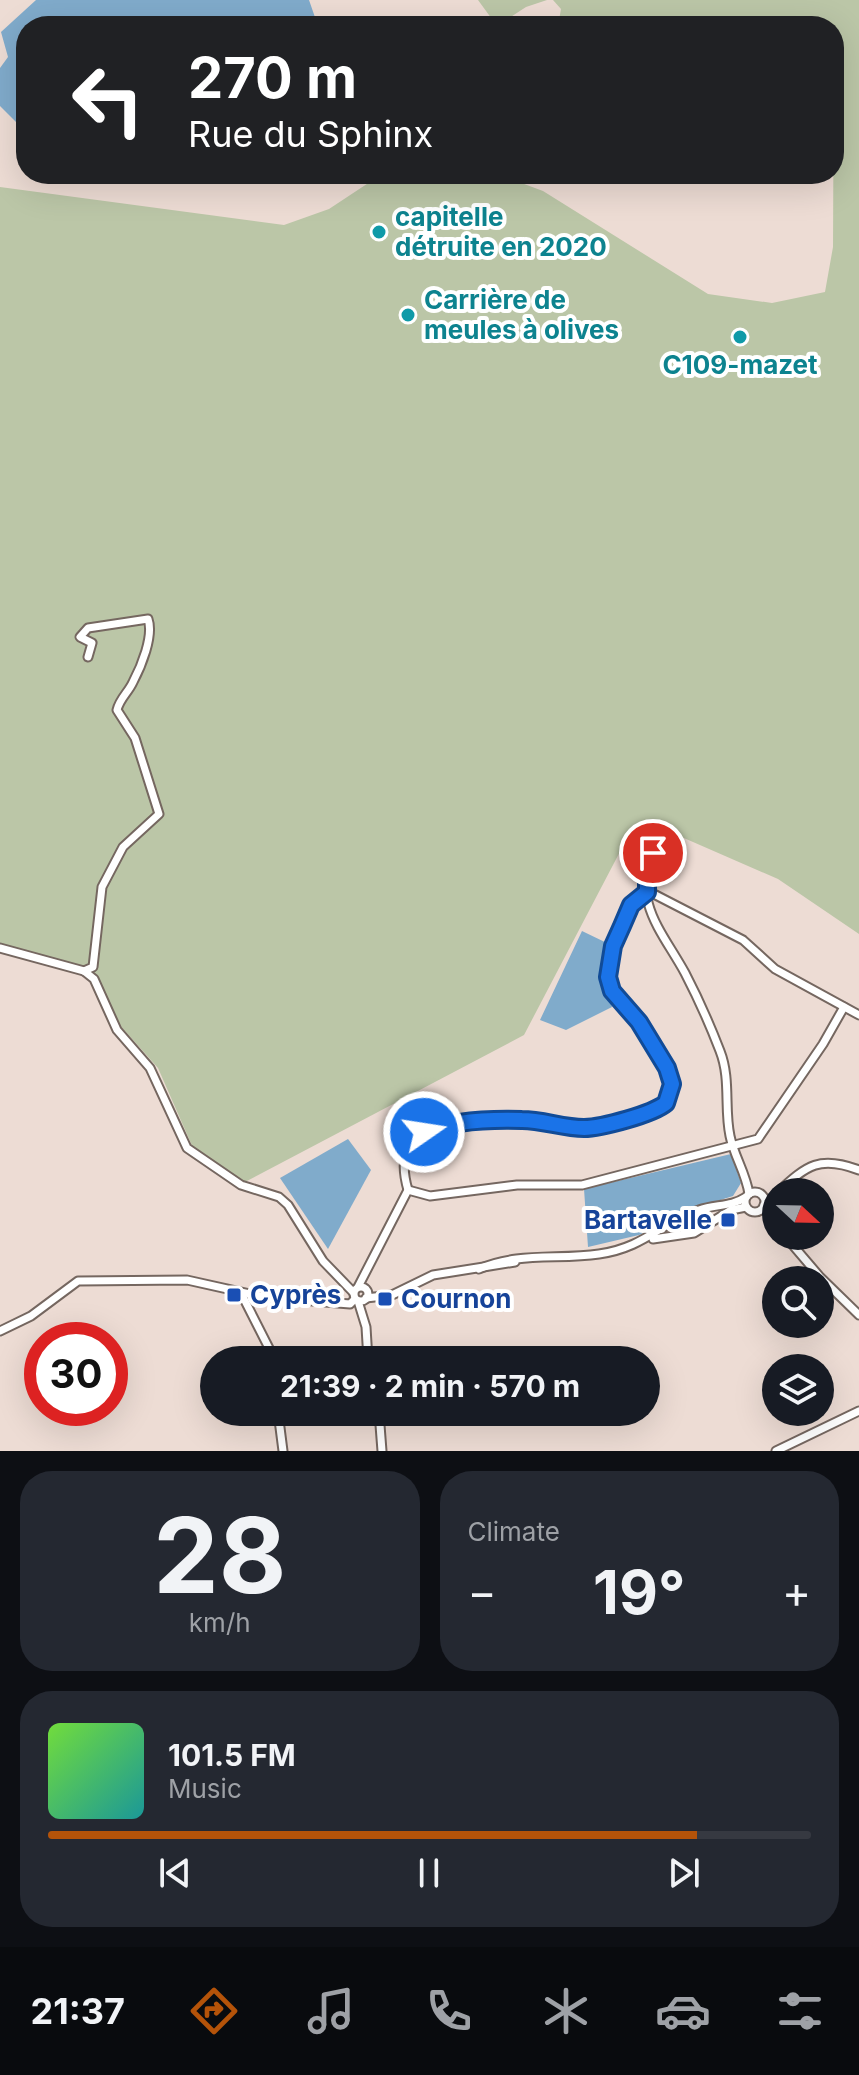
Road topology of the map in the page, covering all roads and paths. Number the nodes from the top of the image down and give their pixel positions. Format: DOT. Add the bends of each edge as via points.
graph roads {
  1 [pos="88,657"];
  2 [pos="655,850"];
  3 [pos="646,891"];
  4 [pos="0,948"];
  5 [pos="84,971"];
  6 [pos="844,1007"];
  7 [pos="859,1015"];
  8 [pos="733,1147"];
  9 [pos="859,1170"];
  10 [pos="793,1178"];
  11 [pos="408,1190"];
  12 [pos="762,1197"];
  13 [pos="757,1199"];
  14 [pos="762,1206"];
  15 [pos="746,1207"];
  16 [pos="647,1240"];
  17 [pos="797,1250"];
  18 [pos="241,1293"];
  19 [pos="361,1294"];
  20 [pos="859,1315"];
  21 [pos="0,1331"];
  22 [pos="268,1346"];
  23 [pos="367,1346"];
  24 [pos="859,1411"];
  25 [pos="280,1426"];
  26 [pos="380,1426"];
  27 [pos="283,1451"];
  28 [pos="382,1451"];
  29 [pos="776,1451"];
  1 -- 5 [label="street" via="92,643 80,637 88,628 148,619 146,646 117,710 135,738 159,814 123,847 102,887 93,967"];
  2 -- 3 [label="street" via="647,867"];
  3 -- 6 [label="street" via="743,940 775,969"];
  3 -- 8 [label="street" via="664,943 684,972 721,1052"];
  3 -- 11 [label="street" via="631,905 613,946 608,977 612,991 667,1068 672,1084 666,1103 651,1112 585,1128 525,1120 438,1126 408,1145"];
  4 -- 5 [label="street"];
  5 -- 19 [label="street" via="94,979 117,1030 150,1068 187,1148 241,1185 279,1197 323,1261"];
  6 -- 7 [label="street"];
  6 -- 8 [label="street" via="763,1133"];
  8 -- 11 [label="street" via="582,1185 517,1185 430,1196"];
  8 -- 13 [label="street"];
  9 -- 10 [label="street" via="830,1162 801,1170"];
  11 -- 19 [label="street" via="371,1257"];
  12 -- 13 [label="street"];
  13 -- 14 [label="street"];
  13 -- 15 [label="street"];
  13 -- 15 [label="street"];
  13 -- 16 [label="street" via="697,1210"];
  15 -- 16 [label="street" via="731,1210 694,1233"];
  16 -- 19 [label="street" via="599,1254 521,1259 433,1275 381,1298"];
  17 -- 20 [label="street"];
  18 -- 19 [label="street" via="350,1304"];
  18 -- 21 [label="street" via="187,1280 78,1281 31,1316"];
  18 -- 22 [label="street"];
  19 -- 23 [label="street"];
  24 -- 29 [label="street"];
  25 -- 27 [label="street"];
  26 -- 28 [label="street"];
}
